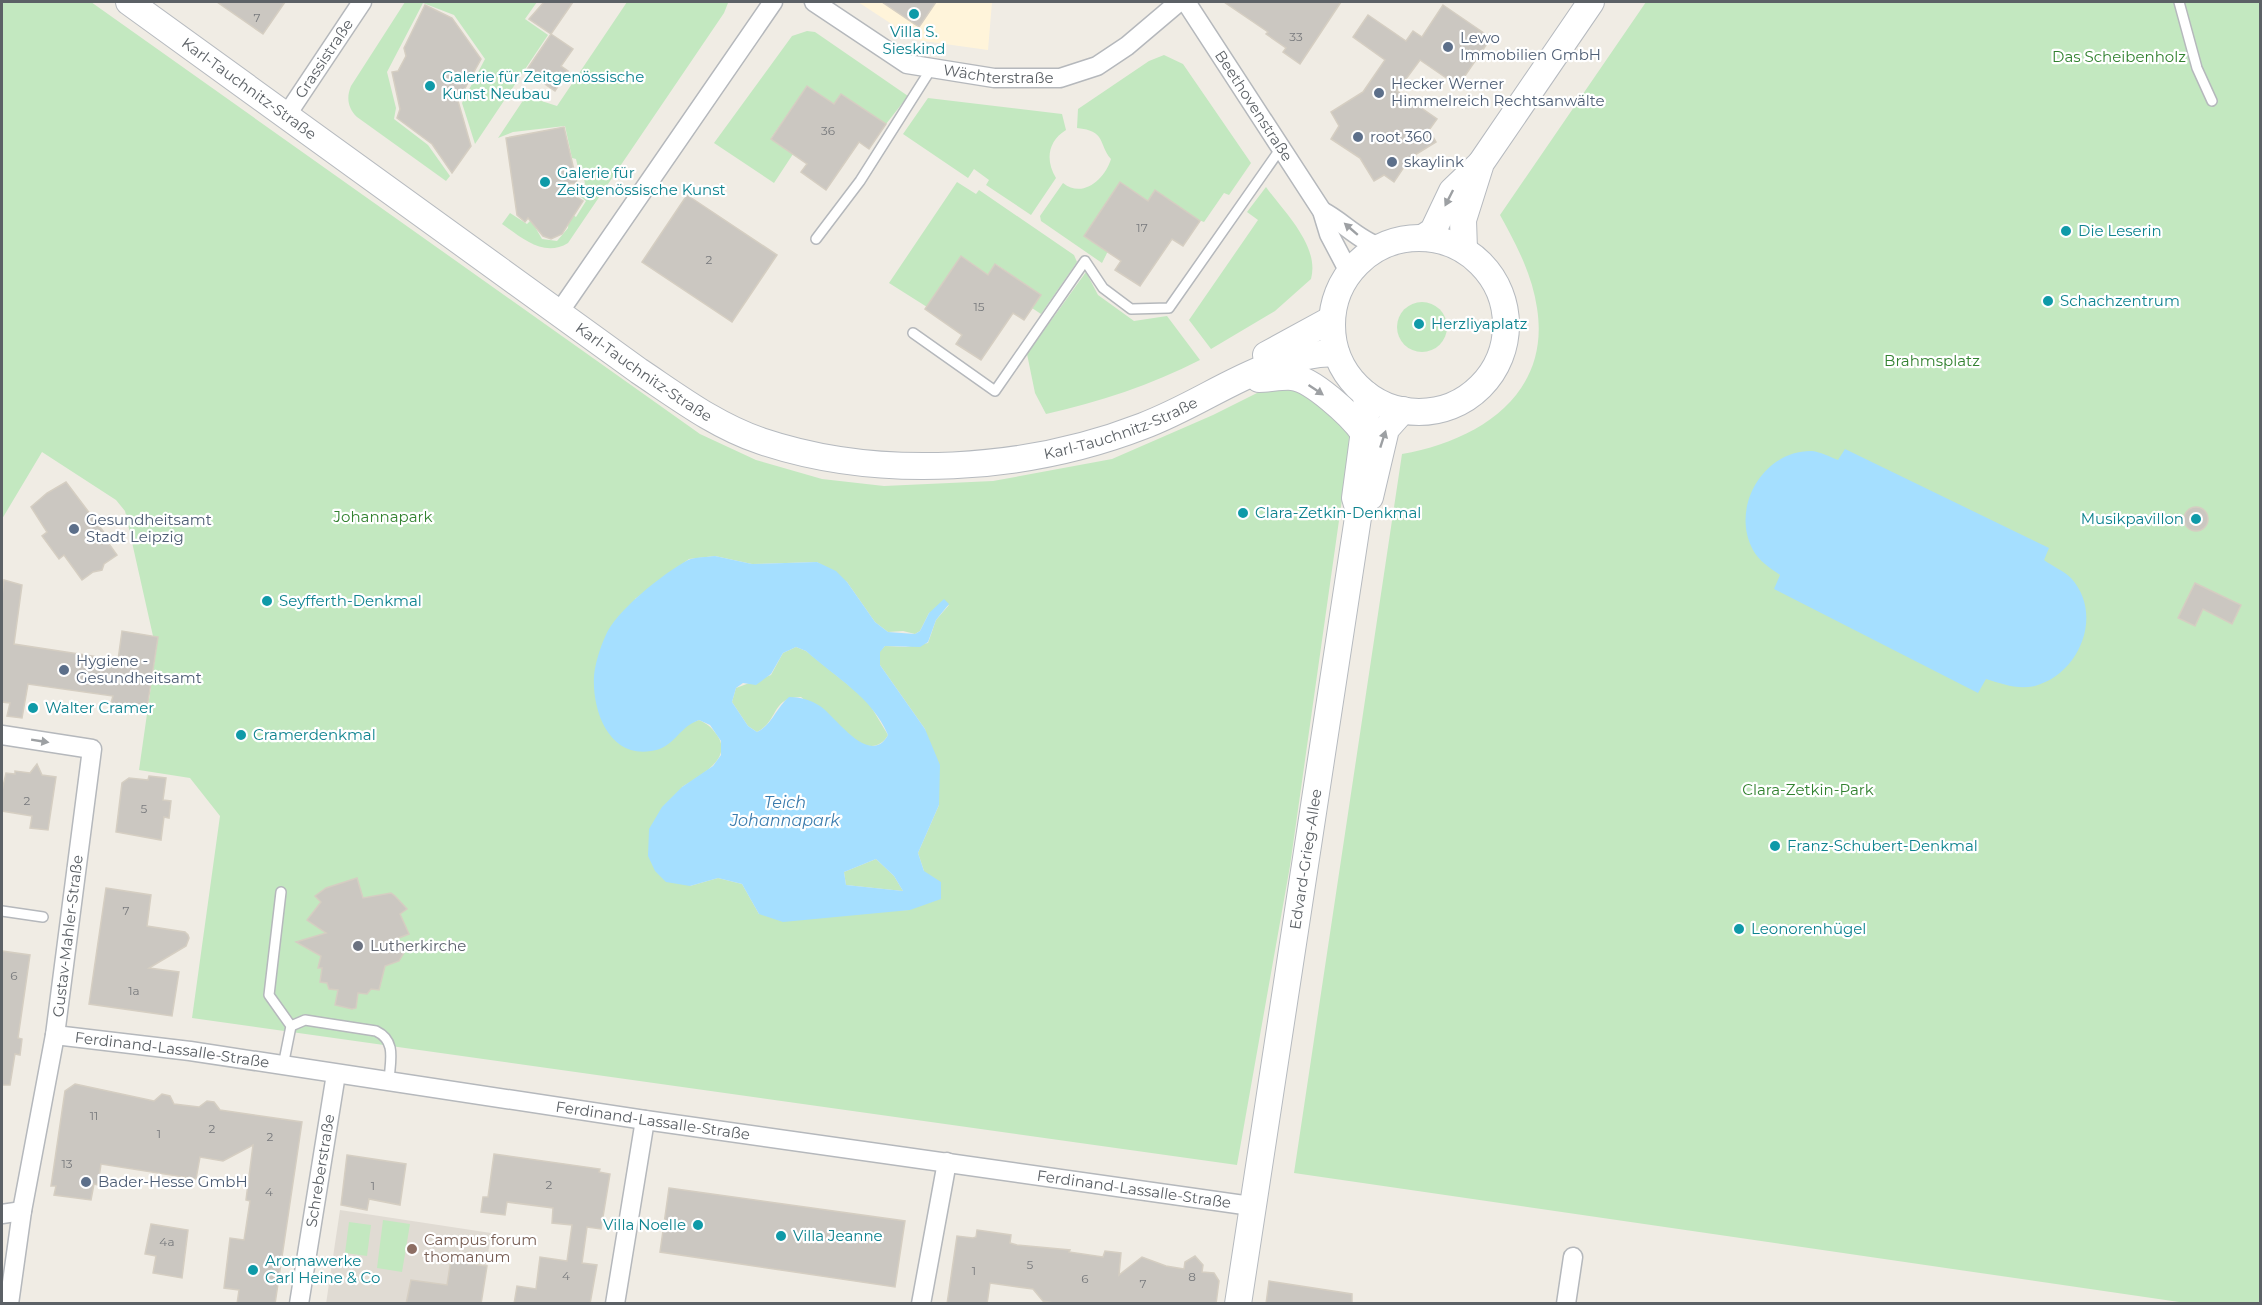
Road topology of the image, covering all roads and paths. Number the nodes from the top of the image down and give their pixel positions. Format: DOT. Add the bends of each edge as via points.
graph roads {
  1 [pos="129,2"];
  2 [pos="773,2"];
  3 [pos="814,2"];
  4 [pos="1179,2"];
  5 [pos="1186,2"];
  6 [pos="1592,2"];
  7 [pos="2179,2"];
  8 [pos="358,3"];
  9 [pos="931,69"];
  10 [pos="2212,101"];
  11 [pos="286,116"];
  12 [pos="1281,148"];
  13 [pos="1481,163"];
  14 [pos="1322,211"];
  15 [pos="1424,237"];
  16 [pos="816,239"];
  17 [pos="1380,247"];
  18 [pos="1464,250"];
  19 [pos="1349,272"];
  20 [pos="560,311"];
  21 [pos="1332,319"];
  22 [pos="913,333"];
  23 [pos="1336,353"];
  24 [pos="1241,376"];
  25 [pos="1366,394"];
  26 [pos="1403,410"];
  27 [pos="1363,432"];
  28 [pos="1359,511"];
  29 [pos="2,735"];
  30 [pos="281,892"];
  31 [pos="2,911"];
  32 [pos="43,917"];
  33 [pos="291,1026"];
  34 [pos="55,1035"];
  35 [pos="283,1066"];
  36 [pos="336,1074"];
  37 [pos="388,1081"];
  38 [pos="645,1120"];
  39 [pos="947,1162"];
  40 [pos="1251,1206"];
  41 [pos="22,1211"];
  42 [pos="2,1214"];
  43 [pos="1573,1257"];
  44 [pos="9,1304"];
  45 [pos="299,1304"];
  46 [pos="615,1304"];
  47 [pos="921,1304"];
  48 [pos="1238,1304"];
  49 [pos="1566,1304"];
  1 -- 11 [label="main road, Karl-Tauchnitz-Straße"];
  2 -- 20 [label="street"];
  3 -- 9 [label="street, Wächterstraße" via="907,64"];
  4 -- 9 [label="street, Wächterstraße" via="1097,66 1060,78 994,78"];
  5 -- 12 [label="street, Beethovenstraße"];
  6 -- 13 [label="main road"];
  7 -- 10 [label="lane" via="2197,68"];
  8 -- 11 [label="street, Grassistraße"];
  9 -- 16 [label="lane" via="860,181"];
  11 -- 20 [label="main road, Karl-Tauchnitz-Straße"];
  12 -- 14 [label="street, Beethovenstraße"];
  12 -- 22 [label="lane" via="1169,308 1131,309 1103,288 1085,261 996,391"];
  13 -- 15 [label="main road, one-way" via="1452,191 1433,231"];
  13 -- 18 [label="main road" via="1463,220"];
  17 -- 14 [label="street, Beethovenstraße, one-way" via="1369,244"];
  14 -- 19 [label="street, Beethovenstraße"];
  15 -- 17 [label="main road"];
  15 -- 18 [label="main road"];
  17 -- 19 [label="main road"];
  18 -- 26 [label="main road" via="1484,267 1501,296 1506,330 1497,364 1477,390 1463,400 1431,411"];
  19 -- 21 [label="main road" via="1340,286"];
  20 -- 24 [label="main road, Karl-Tauchnitz-Straße" via="708,417 760,441 839,461 943,466 1005,461 1092,443 1158,419"];
  21 -- 23 [label="main road"];
  21 -- 24 [label="main road, Karl-Tauchnitz-Straße" via="1268,354"];
  23 -- 24 [label="main road, Karl-Tauchnitz-Straße" via="1293,357"];
  23 -- 25 [label="main road" via="1354,383"];
  24 -- 27 [label="main road, one-way" via="1300,380 1344,409"];
  25 -- 26 [label="main road"];
  25 -- 27 [label="main road, Edvard-Grieg-Allee"];
  28 -- 26 [label="main road, Edvard-Grieg-Allee, one-way" via="1369,500 1386,429"];
  27 -- 28 [label="main road, Edvard-Grieg-Allee" via="1355,498"];
  28 -- 40 [label="main road, Edvard-Grieg-Allee"];
  29 -- 34 [label="street, Gustav-Mahler-Straße, one-way" via="92,749"];
  30 -- 33 [label="lane" via="269,995"];
  31 -- 32 [label="lane"];
  33 -- 35 [label="lane"];
  33 -- 37 [label="lane" via="305,1020 385,1035 391,1043"];
  34 -- 35 [label="street, Ferdinand-Lassalle-Straße"];
  34 -- 41 [label="street, Gustav-Mahler-Straße"];
  35 -- 36 [label="street, Ferdinand-Lassalle-Straße"];
  36 -- 37 [label="street, Ferdinand-Lassalle-Straße"];
  36 -- 45 [label="street, Schreberstraße"];
  37 -- 38 [label="street, Ferdinand-Lassalle-Straße"];
  38 -- 39 [label="street, Ferdinand-Lassalle-Straße"];
  38 -- 46 [label="street"];
  39 -- 40 [label="street, Ferdinand-Lassalle-Straße"];
  39 -- 47 [label="street"];
  40 -- 48 [label="main road, Edvard-Grieg-Allee"];
  41 -- 42 [label="street"];
  41 -- 44 [label="street, Gustav-Mahler-Straße"];
  43 -- 49 [label="street"];
}
